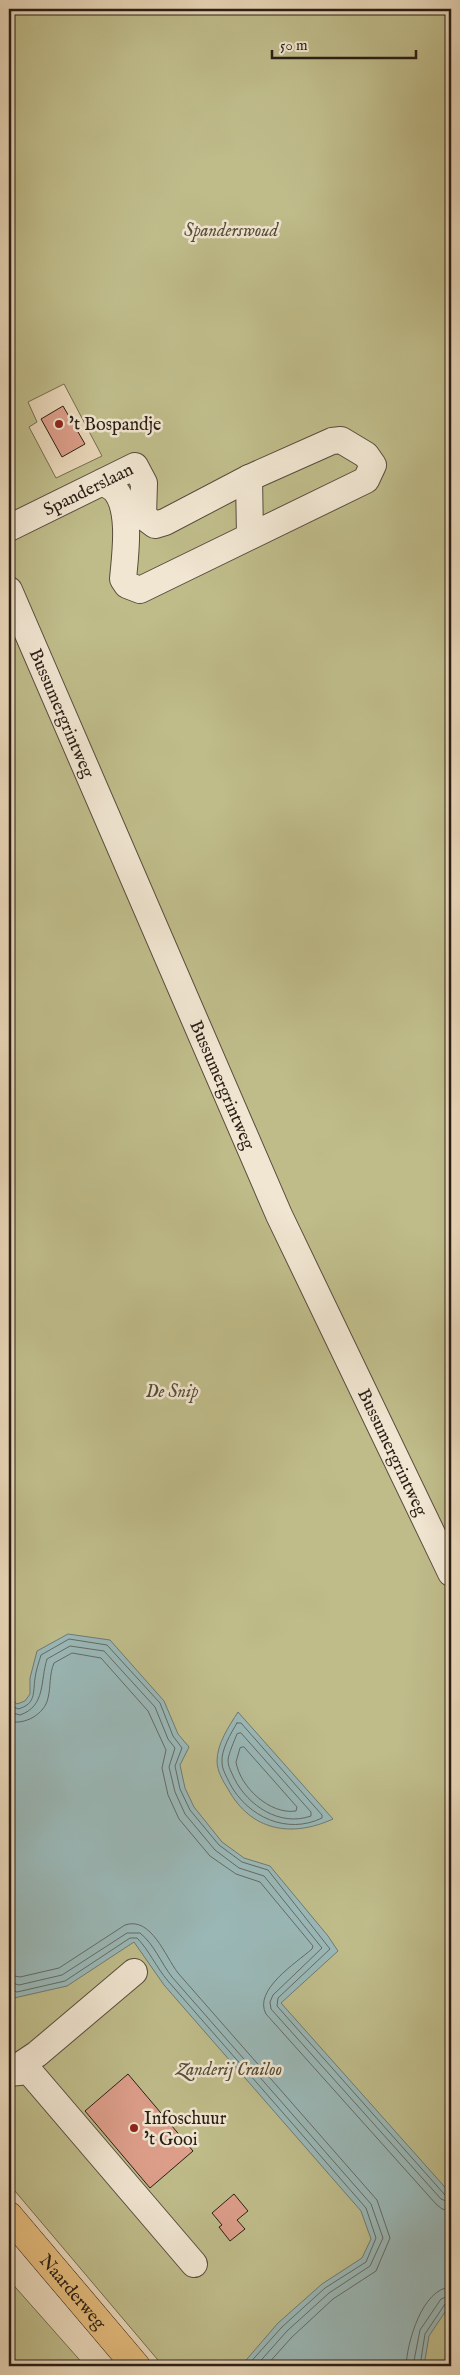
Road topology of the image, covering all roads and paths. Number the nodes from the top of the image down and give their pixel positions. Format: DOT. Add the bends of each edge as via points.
graph roads {
  1 [pos="249,478"];
  2 [pos="102,482"];
  3 [pos="9,528"];
  4 [pos="250,535"];
  5 [pos="9,590"];
  6 [pos="451,1573"];
  7 [pos="134,1972"];
  8 [pos="9,2072"];
  9 [pos="9,2216"];
  10 [pos="194,2264"];
  11 [pos="136,2366"];
  1 -- 2 [label="street, Spanderslaan" via="155,525 143,516 144,483 135,466"];
  1 -- 4 [label="street"];
  1 -- 4 [label="street" via="318,446 341,440 366,455 373,464 366,480"];
  2 -- 3 [label="street, Spanderslaan"];
  2 -- 4 [label="street" via="115,489 120,498 127,529 123,579 133,588 140,590"];
  5 -- 6 [label="street, Bussumergrintweg" via="279,1215"];
  7 -- 8 [label="street" via="37,2054"];
  8 -- 10 [label="street" via="29,2071"];
  9 -- 11 [label="main road, Naarderweg"];
}
